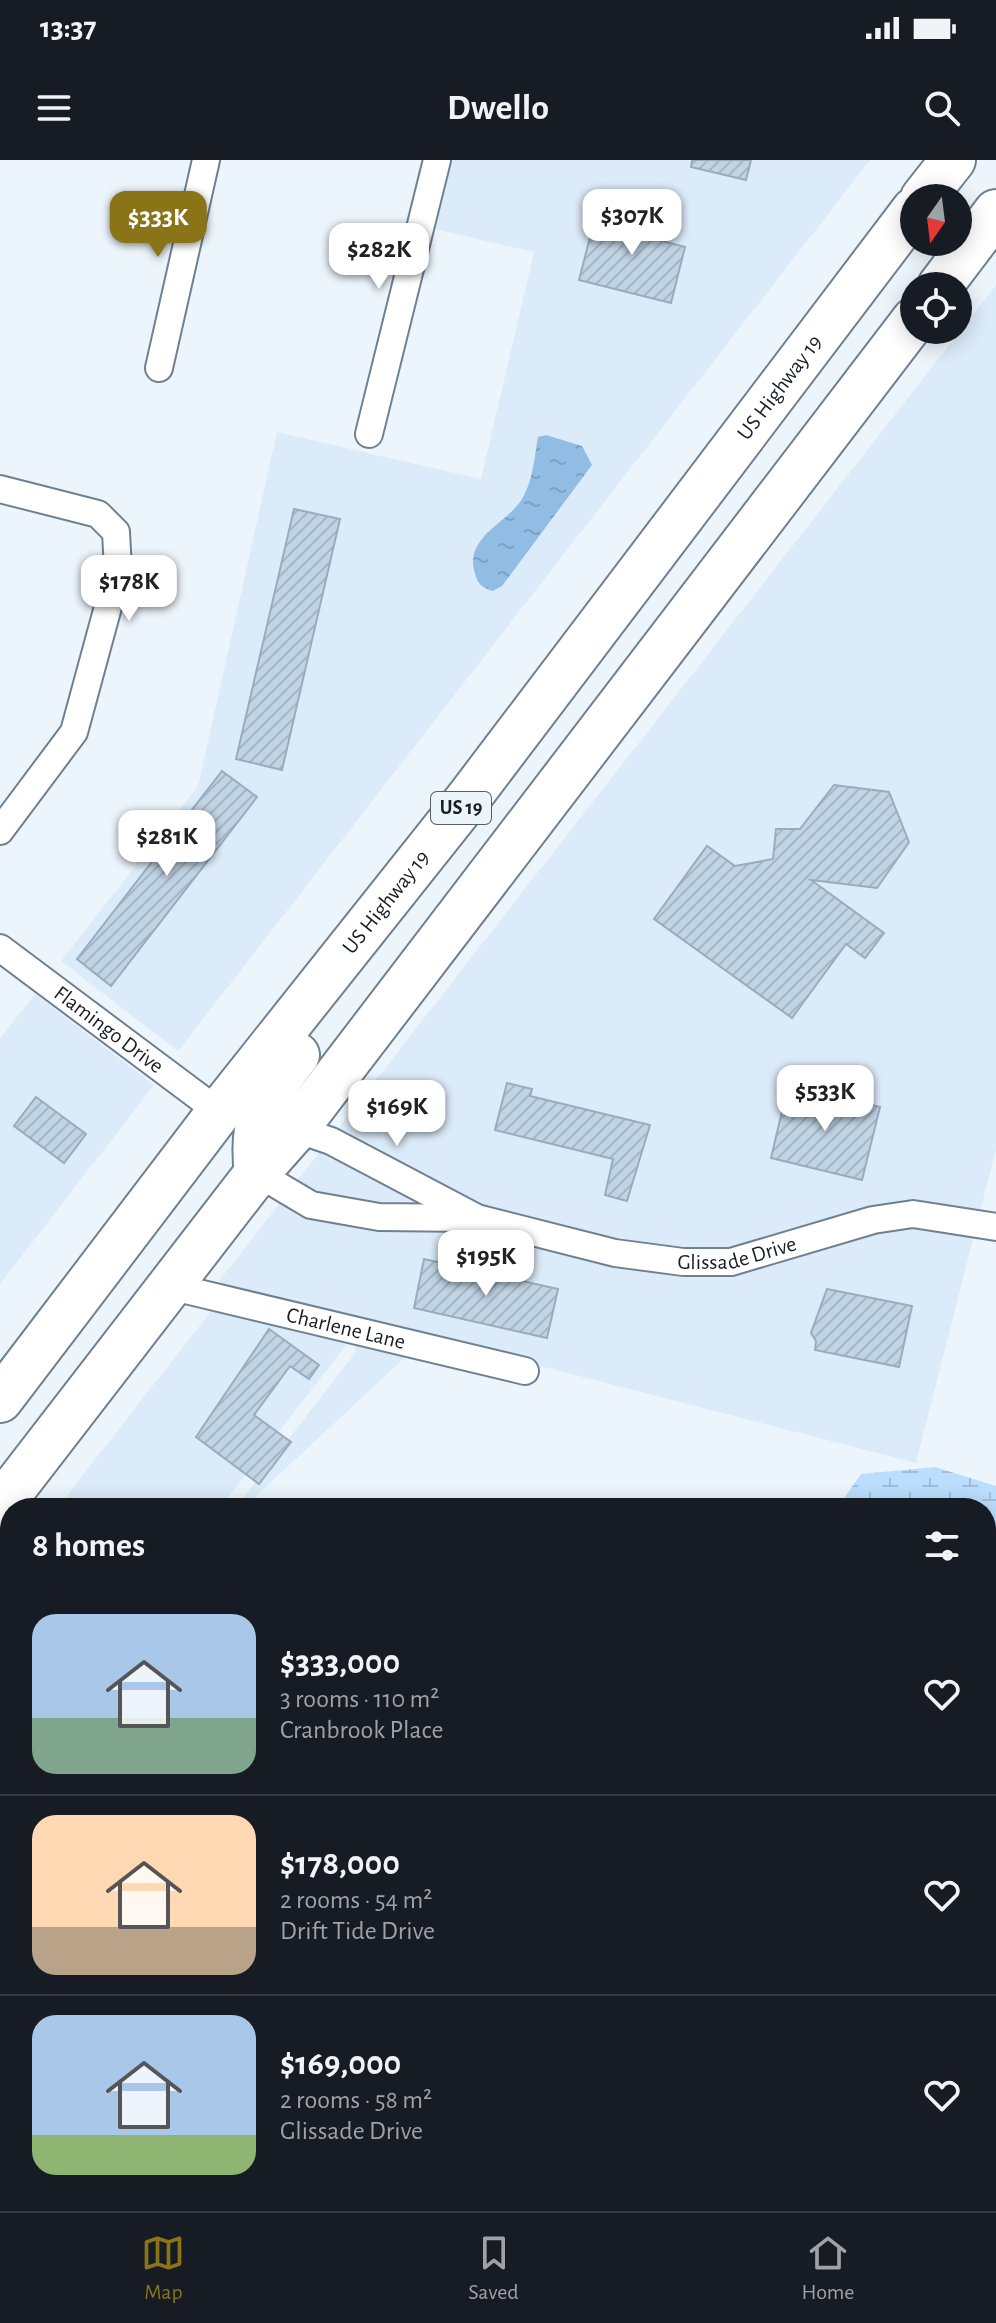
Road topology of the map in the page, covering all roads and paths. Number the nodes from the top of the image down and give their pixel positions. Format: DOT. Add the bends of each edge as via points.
graph roads {
  1 [pos="206,160"];
  2 [pos="437,160"];
  3 [pos="927,160"];
  4 [pos="953,160"];
  5 [pos="923,184"];
  6 [pos="933,184"];
  7 [pos="996,212"];
  8 [pos="900,228"];
  9 [pos="951,272"];
  10 [pos="900,338"];
  11 [pos="159,368"];
  12 [pos="369,434"];
  13 [pos="0,489"];
  14 [pos="467,800"];
  15 [pos="0,831"];
  16 [pos="0,948"];
  17 [pos="219,1112"];
  18 [pos="296,1129"];
  19 [pos="257,1173"];
  20 [pos="477,1218"];
  21 [pos="996,1227"];
  22 [pos="169,1286"];
  23 [pos="525,1371"];
  24 [pos="0,1400"];
  25 [pos="14,1498"];
  1 -- 11 [label="street"];
  2 -- 12 [label="street"];
  3 -- 5 [label="highway"];
  4 -- 6 [label="highway"];
  7 -- 9 [label="highway"];
  8 -- 14 [label="highway, US Highway 19 / US 19"];
  10 -- 18 [label="highway, US 19"];
  13 -- 15 [label="street" via="98,514 116,532 118,570 74,732"];
  14 -- 17 [label="highway, US Highway 19 / US 19"];
  14 -- 19 [label="highway" via="394,929 272,1088 253,1140"];
  16 -- 17 [label="street, Flamingo Drive"];
  17 -- 24 [label="highway, US Highway 19 / US 19"];
  18 -- 19 [label="highway, US 19"];
  18 -- 20 [label="street, Glissade Drive" via="331,1141"];
  19 -- 20 [label="street, Glissade Drive" via="311,1205 379,1217"];
  19 -- 22 [label="highway, US 19"];
  20 -- 21 [label="street, Glissade Drive" via="615,1253 683,1262 731,1262 873,1220 913,1214"];
  22 -- 23 [label="street, Charlene Lane"];
  22 -- 25 [label="highway, US 19"];
}
